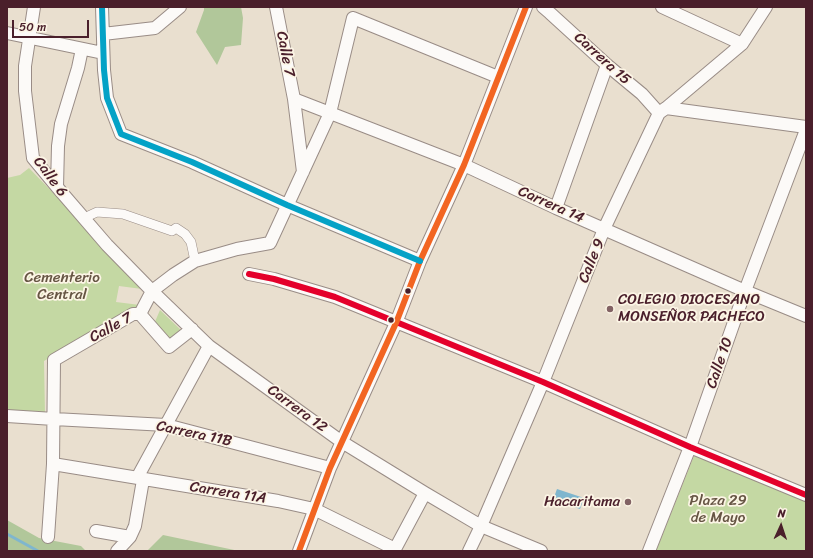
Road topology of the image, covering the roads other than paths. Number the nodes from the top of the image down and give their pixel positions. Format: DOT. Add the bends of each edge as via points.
graph roads {
  1 [pos="34,7"];
  2 [pos="102,7"];
  3 [pos="180,7"];
  4 [pos="276,7"];
  5 [pos="526,7"];
  6 [pos="543,7"];
  7 [pos="662,7"];
  8 [pos="766,7"];
  9 [pos="351,12"];
  10 [pos="7,33"];
  11 [pos="102,34"];
  12 [pos="29,37"];
  13 [pos="742,44"];
  14 [pos="82,49"];
  15 [pos="103,53"];
  16 [pos="607,65"];
  17 [pos="498,77"];
  18 [pos="294,99"];
  19 [pos="663,111"];
  20 [pos="328,113"];
  21 [pos="806,127"];
  22 [pos="806,130"];
  23 [pos="464,165"];
  24 [pos="303,173"];
  25 [pos="56,187"];
  26 [pos="287,205"];
  27 [pos="556,208"];
  28 [pos="84,218"];
  29 [pos="604,229"];
  30 [pos="196,261"];
  31 [pos="420,261"];
  32 [pos="249,274"];
  33 [pos="152,291"];
  34 [pos="745,291"];
  35 [pos="140,314"];
  36 [pos="806,316"];
  37 [pos="396,323"];
  38 [pos="192,329"];
  39 [pos="209,346"];
  40 [pos="543,382"];
  41 [pos="7,416"];
  42 [pos="54,419"];
  43 [pos="166,426"];
  44 [pos="342,442"];
  45 [pos="690,447"];
  46 [pos="53,464"];
  47 [pos="330,468"];
  48 [pos="140,479"];
  49 [pos="425,493"];
  50 [pos="806,495"];
  51 [pos="314,509"];
  52 [pos="481,526"];
  53 [pos="96,532"];
  54 [pos="130,537"];
  55 [pos="48,538"];
  56 [pos="395,550"];
  57 [pos="117,551"];
  58 [pos="299,551"];
  59 [pos="469,551"];
  60 [pos="541,551"];
  61 [pos="649,551"];
  1 -- 12 [label="street, Calle 6"];
  2 -- 11 [label="street"];
  3 -- 11 [label="street" via="155,28"];
  4 -- 18 [label="street, Calle 7"];
  5 -- 17 [label="street"];
  6 -- 16 [label="street, Carrera 15"];
  7 -- 13 [label="street"];
  8 -- 13 [label="street, Calle 9"];
  9 -- 17 [label="street"];
  9 -- 20 [label="street, Calle 7"];
  10 -- 12 [label="street"];
  11 -- 15 [label="street"];
  12 -- 14 [label="street"];
  12 -- 25 [label="street, Calle 6" via="25,91 33,158"];
  13 -- 19 [label="street, Calle 9"];
  14 -- 15 [label="street"];
  14 -- 25 [label="street" via="61,124"];
  15 -- 26 [label="street" via="107,98 121,134 192,162"];
  16 -- 19 [label="street, Carrera 15"];
  16 -- 27 [label="street"];
  17 -- 23 [label="street"];
  18 -- 20 [label="street, Carrera 14"];
  18 -- 24 [label="street, Calle 7"];
  19 -- 21 [label="street"];
  19 -- 29 [label="street, Calle 9"];
  20 -- 23 [label="street, Carrera 14"];
  20 -- 24 [label="street, Calle 7"];
  22 -- 34 [label="street, Calle 10"];
  23 -- 27 [label="street, Carrera 14"];
  23 -- 31 [label="street"];
  24 -- 26 [label="street, Calle 7"];
  25 -- 28 [label="street, Calle 6"];
  26 -- 30 [label="street, Calle 7" via="270,243"];
  26 -- 31 [label="street"];
  27 -- 29 [label="street, Carrera 14"];
  28 -- 30 [label="street" via="98,212 123,214 172,231 176,228 191,242"];
  28 -- 33 [label="street, Calle 6"];
  29 -- 34 [label="street, Carrera 14"];
  29 -- 40 [label="street, Calle 9"];
  30 -- 33 [label="street, Calle 7"];
  31 -- 37 [label="street"];
  32 -- 37 [label="street" via="335,297"];
  33 -- 35 [label="street, Calle 7"];
  33 -- 38 [label="street, Carrera 12"];
  34 -- 36 [label="street, Carrera 14"];
  34 -- 45 [label="street, Calle 10"];
  35 -- 38 [label="street" via="169,347"];
  35 -- 42 [label="street, Calle 7" via="133,314 54,360"];
  37 -- 40 [label="street"];
  37 -- 44 [label="street"];
  38 -- 39 [label="street, Carrera 12"];
  39 -- 43 [label="street"];
  39 -- 44 [label="street, Carrera 12"];
  40 -- 45 [label="street"];
  40 -- 52 [label="street, Calle 9"];
  41 -- 42 [label="street, Carrera 11B"];
  42 -- 43 [label="street, Carrera 11B"];
  42 -- 46 [label="street, Calle 7"];
  43 -- 47 [label="street, Carrera 11B"];
  43 -- 48 [label="street"];
  44 -- 47 [label="street"];
  44 -- 49 [label="street, Carrera 12"];
  45 -- 50 [label="street"];
  45 -- 61 [label="street, Calle 10"];
  46 -- 48 [label="street, Carrera 11A"];
  46 -- 55 [label="street, Calle 7"];
  47 -- 51 [label="street"];
  48 -- 51 [label="street, Carrera 11A"];
  48 -- 54 [label="street" via="135,526"];
  49 -- 52 [label="street, Carrera 12"];
  49 -- 56 [label="street"];
  51 -- 56 [label="street, Carrera 11A"];
  51 -- 58 [label="street"];
  52 -- 59 [label="street, Calle 9"];
  52 -- 60 [label="street, Carrera 12"];
  53 -- 54 [label="street"];
  54 -- 57 [label="street"];
}
